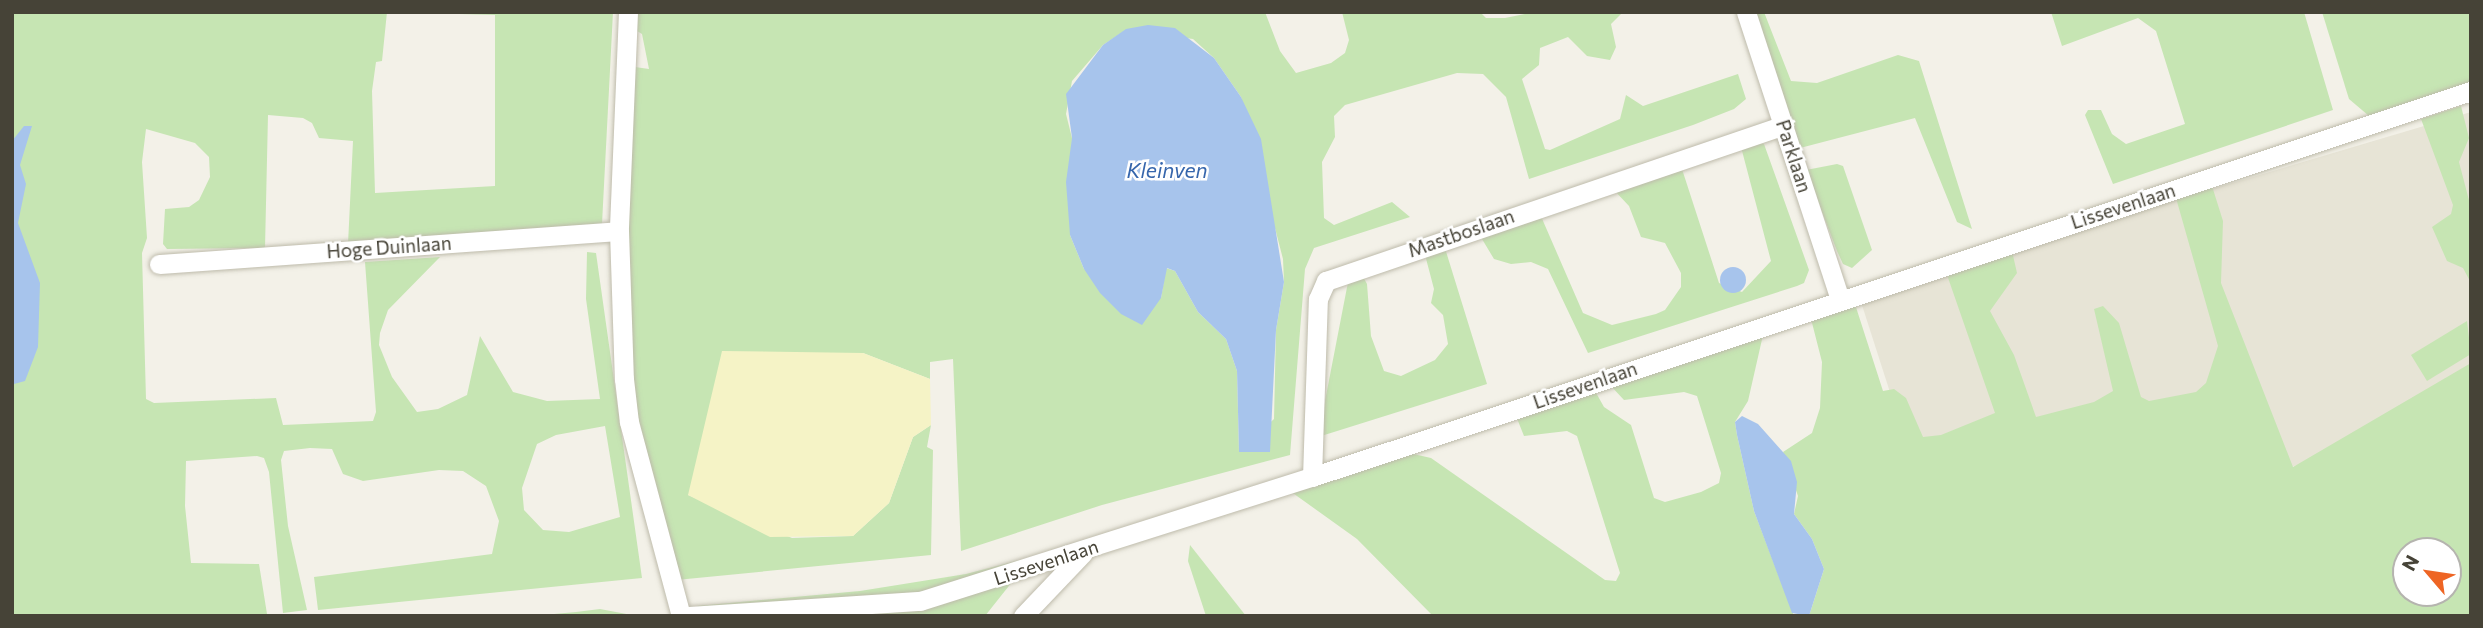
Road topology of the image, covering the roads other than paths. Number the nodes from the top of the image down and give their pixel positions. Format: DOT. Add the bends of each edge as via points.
graph roads {
  1 [pos="628,12"];
  2 [pos="1746,12"];
  3 [pos="2471,91"];
  4 [pos="1784,125"];
  5 [pos="619,230"];
  6 [pos="159,264"];
  7 [pos="1840,300"];
  8 [pos="1312,477"];
  9 [pos="1085,551"];
  10 [pos="700,615"];
  11 [pos="681,616"];
  12 [pos="1023,616"];
  1 -- 5 [label="street"];
  2 -- 4 [label="street, Parklaan"];
  3 -- 7 [label="street, Lissevenlaan"];
  4 -- 7 [label="street, Parklaan"];
  4 -- 8 [label="street, Mastboslaan" via="1326,281 1318,299"];
  5 -- 6 [label="street, Hoge Duinlaan"];
  5 -- 11 [label="street" via="626,409"];
  7 -- 8 [label="street, Lissevenlaan"];
  8 -- 9 [label="street, Lissevenlaan"];
  9 -- 10 [label="street, Lissevenlaan" via="920,601"];
  9 -- 12 [label="street"];
}
